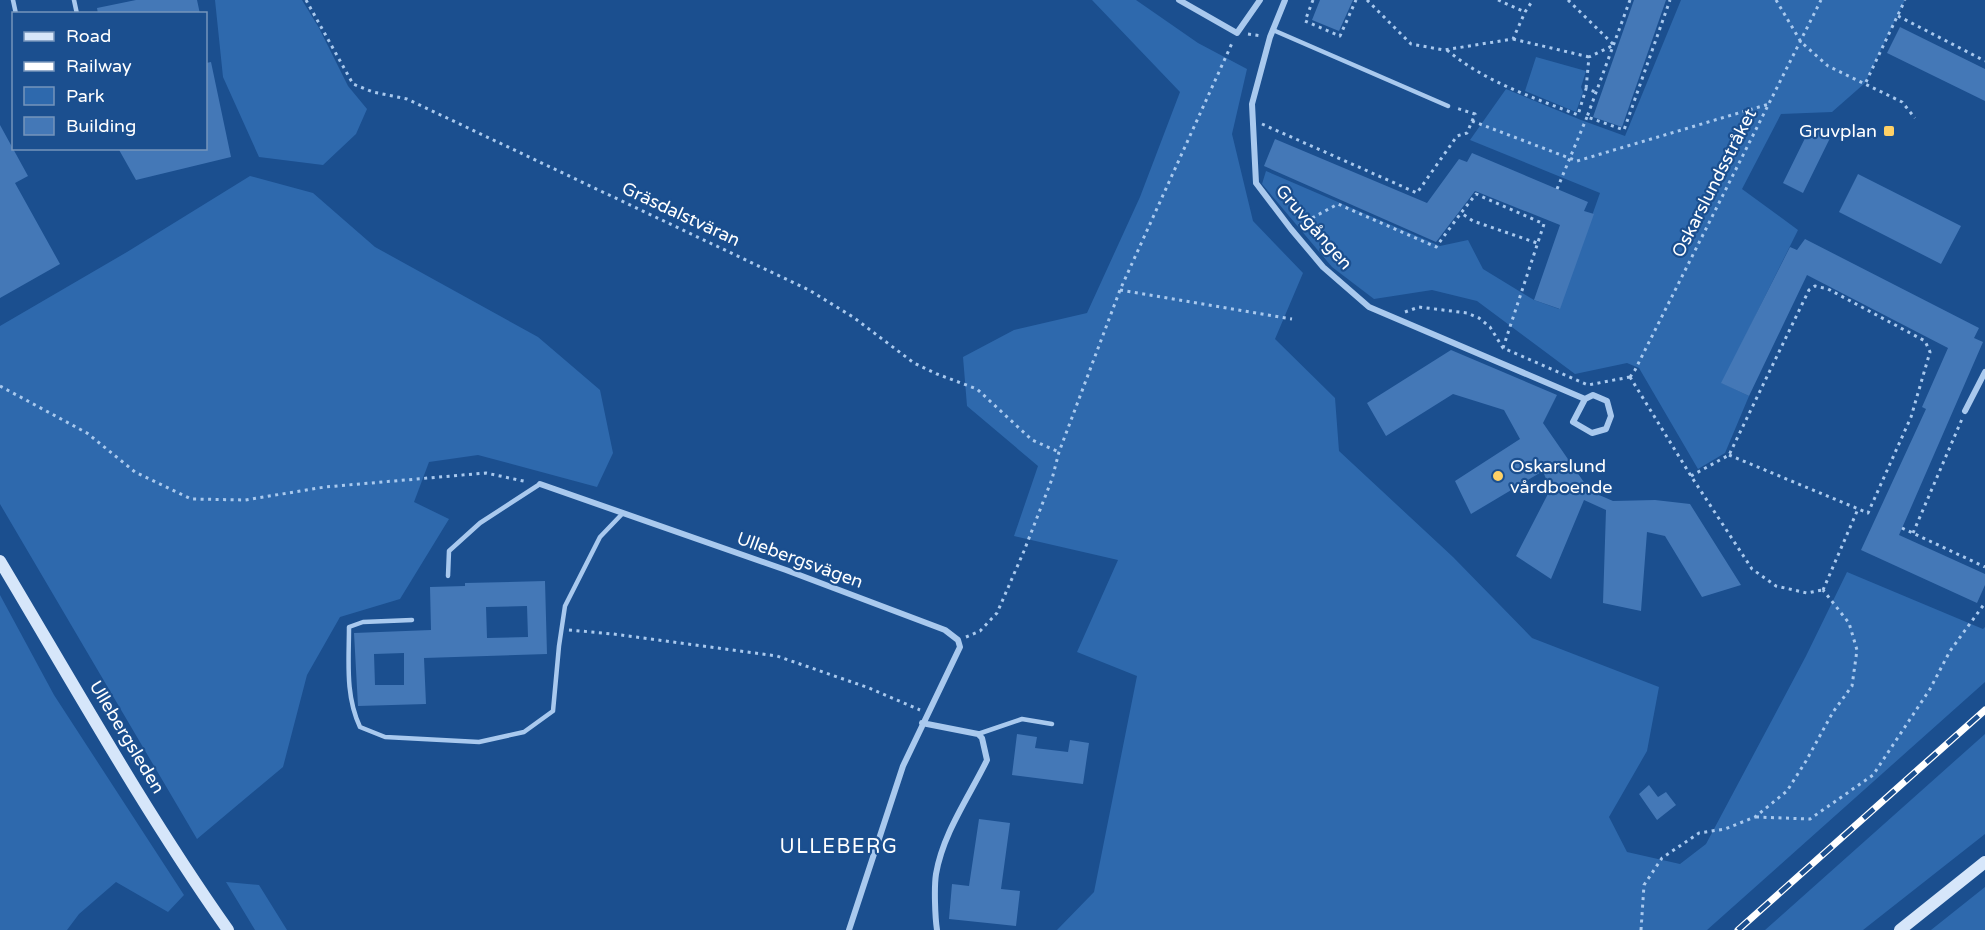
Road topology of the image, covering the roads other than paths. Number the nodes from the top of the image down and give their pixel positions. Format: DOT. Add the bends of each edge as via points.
graph roads {
  1 [pos="1179,0"];
  2 [pos="1260,0"];
  3 [pos="1285,0"];
  4 [pos="1271,34"];
  5 [pos="1448,105"];
  6 [pos="1985,372"];
  7 [pos="1585,399"];
  8 [pos="1965,411"];
  9 [pos="540,484"];
  10 [pos="623,513"];
  11 [pos="0,561"];
  12 [pos="448,576"];
  13 [pos="412,620"];
  14 [pos="922,723"];
  15 [pos="1052,724"];
  16 [pos="978,734"];
  17 [pos="1985,862"];
  18 [pos="228,930"];
  19 [pos="849,930"];
  20 [pos="937,930"];
  21 [pos="1900,930"];
  1 -- 2 [label="street" via="1237,33"];
  3 -- 4 [label="street, Gruvgången"];
  4 -- 5 [label="lane"];
  4 -- 7 [label="street, Gruvgången" via="1252,104 1256,183 1323,267 1369,307"];
  6 -- 8 [label="street"];
  7 -- 7 [label="street, Gruvgången" via="1593,395 1607,401 1611,416 1606,429 1593,433 1573,422"];
  9 -- 10 [label="street, Ullebergsvägen"];
  9 -- 12 [label="lane" via="480,524 449,551"];
  10 -- 13 [label="lane" via="600,537 565,606 553,711 524,732 479,742 385,737 360,727 349,693 349,627 363,622"];
  10 -- 14 [label="street, Ullebergsvägen" via="945,630 958,640 960,647"];
  11 -- 18 [label="main road, Ullebergsleden" via="113,751"];
  14 -- 16 [label="street"];
  14 -- 19 [label="street" via="903,766"];
  15 -- 16 [label="lane" via="1022,719"];
  16 -- 20 [label="street" via="987,760 942,851 936,876"];
  17 -- 21 [label="main road"];
}
